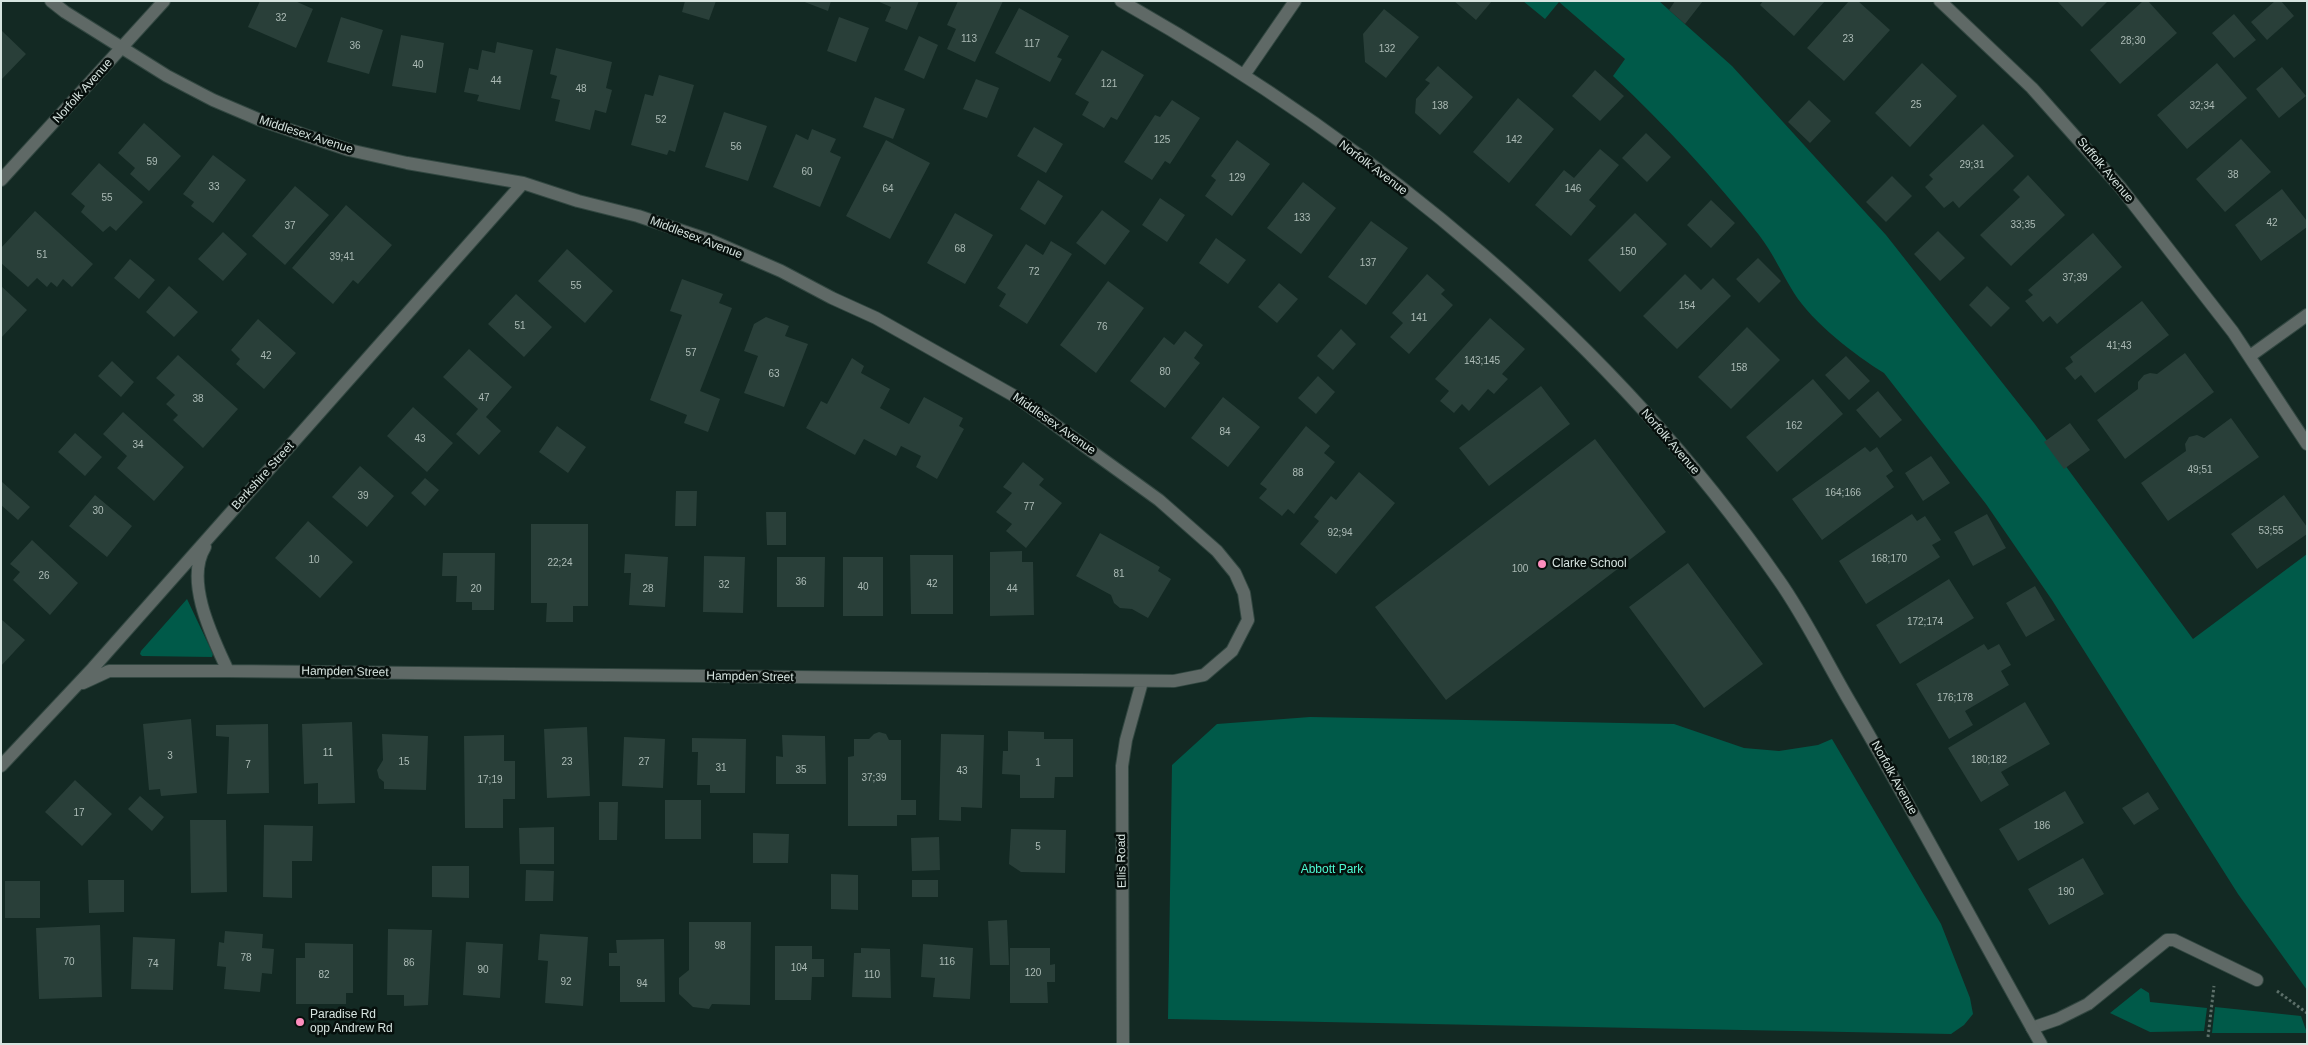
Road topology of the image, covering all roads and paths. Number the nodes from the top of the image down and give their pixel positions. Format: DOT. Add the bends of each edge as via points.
graph roads {
  1 [pos="51,1"];
  2 [pos="164,1"];
  3 [pos="1121,1"];
  4 [pos="1295,1"];
  5 [pos="1940,1"];
  6 [pos="122,48"];
  7 [pos="1244,75"];
  8 [pos="1,180"];
  9 [pos="523,183"];
  10 [pos="2307,315"];
  11 [pos="2250,356"];
  12 [pos="2307,444"];
  13 [pos="213,532"];
  14 [pos="1245,624"];
  15 [pos="228,670"];
  16 [pos="1142,682"];
  17 [pos="77,686"];
  18 [pos="1,766"];
  19 [pos="2215,980"];
  20 [pos="2257,980"];
  21 [pos="2307,1013"];
  22 [pos="2032,1028"];
  23 [pos="2208,1037"];
  24 [pos="1123,1044"];
  25 [pos="2041,1044"];
  1 -- 6 [label="street, Middlesex Avenue"];
  2 -- 6 [label="street, Norfolk Avenue"];
  3 -- 7 [label="street, Norfolk Avenue"];
  4 -- 7 [label="street"];
  5 -- 11 [label="street, Suffolk Avenue" via="2032,88 2076,135 2121,188"];
  6 -- 8 [label="street, Norfolk Avenue"];
  6 -- 9 [label="street, Middlesex Avenue" via="213,100 260,120 349,150"];
  7 -- 22 [label="street, Norfolk Avenue" via="1318,126 1479,250 1576,341 1669,438 1782,583 1887,764"];
  9 -- 13 [label="street, Berkshire Street"];
  9 -- 14 [label="street, Middlesex Avenue" via="712,241 876,318 1018,398 1159,500 1217,551 1235,573 1244,593 1248,620"];
  10 -- 11 [label="street"];
  11 -- 12 [label="street, Suffolk Avenue"];
  13 -- 15 [label="street" via="199,556 198,575 206,618"];
  13 -- 17 [label="street, Berkshire Street"];
  14 -- 16 [label="street, Hampden Street" via="1232,651 1204,675 1174,681"];
  15 -- 16 [label="street, Hampden Street"];
  15 -- 17 [label="street, Hampden Street" via="109,671"];
  16 -- 24 [label="street, Ellis Road" via="1127,734 1122,766"];
  17 -- 18 [label="street, Berkshire Street"];
  19 -- 23 [label="path"];
  20 -- 21 [label="path"];
  20 -- 22 [label="street" via="2174,940 2167,940 2088,1004 2058,1020"];
  22 -- 25 [label="street, Norfolk Avenue"];
}
